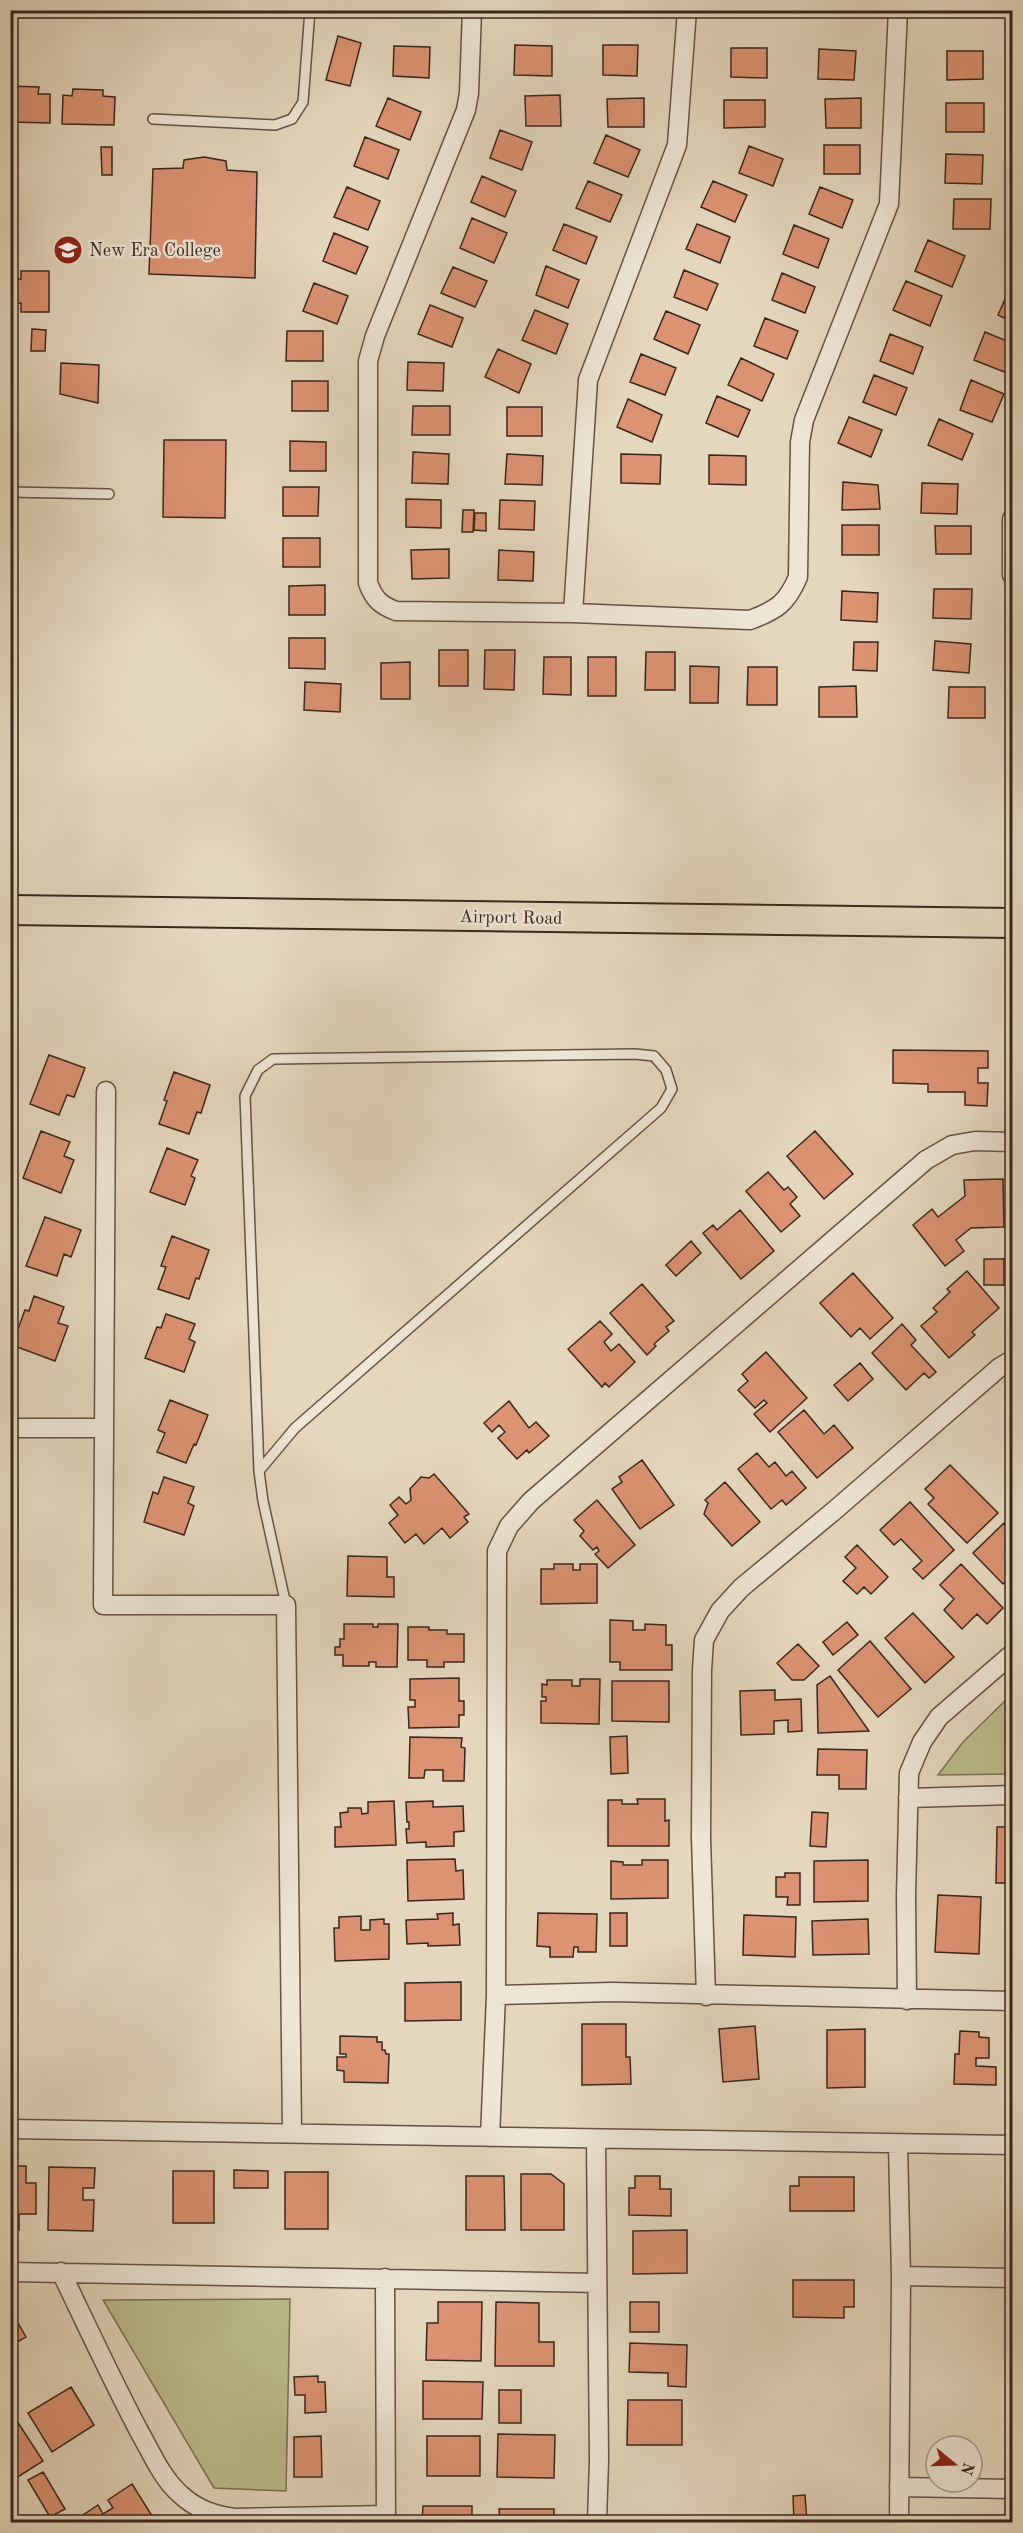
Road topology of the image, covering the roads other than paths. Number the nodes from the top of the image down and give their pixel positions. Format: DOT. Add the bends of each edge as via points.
graph roads {
  1 [pos="310,10"];
  2 [pos="472,10"];
  3 [pos="687,10"];
  4 [pos="898,10"];
  5 [pos="153,119"];
  6 [pos="10,492"];
  7 [pos="109,494"];
  8 [pos="1012,519"];
  9 [pos="1012,575"];
  10 [pos="573,613"];
  11 [pos="10,910"];
  12 [pos="1012,922"];
  13 [pos="106,1091"];
  14 [pos="1012,1142"];
  15 [pos="1012,1360"];
  16 [pos="10,1428"];
  17 [pos="105,1428"];
  18 [pos="259,1471"];
  19 [pos="286,1605"];
  20 [pos="1012,1654"];
  21 [pos="1012,1795"];
  22 [pos="908,1798"];
  23 [pos="496,1995"];
  24 [pos="706,1996"];
  25 [pos="907,2000"];
  26 [pos="1012,2001"];
  27 [pos="10,2129"];
  28 [pos="292,2132"];
  29 [pos="490,2137"];
  30 [pos="596,2140"];
  31 [pos="898,2145"];
  32 [pos="1012,2145"];
  33 [pos="10,2272"];
  34 [pos="61,2272"];
  35 [pos="901,2276"];
  36 [pos="385,2278"];
  37 [pos="1012,2278"];
  38 [pos="597,2283"];
  39 [pos="899,2487"];
  40 [pos="1012,2489"];
  41 [pos="386,2519"];
  42 [pos="597,2523"];
  43 [pos="899,2523"];
  1 -- 5 [label="lane" via="303,102 292,119 275,125"];
  2 -- 10 [label="street" via="466,110 368,361 368,583 372,596 396,611"];
  3 -- 10 [label="street" via="677,145 588,380"];
  4 -- 10 [label="street" via="889,204 804,420 800,442 798,577 791,594 774,612 750,620"];
  6 -- 7 [label="lane"];
  8 -- 9 [label="street"];
  11 -- 12 [label="main road, Airport Road"];
  13 -- 17 [label="street"];
  14 -- 23 [label="street" via="952,1145 926,1160 540,1494 509,1526 497,1551"];
  15 -- 24 [label="street" via="741,1588 720,1611 704,1640 701,1838"];
  16 -- 17 [label="street"];
  17 -- 19 [label="street" via="103,1605"];
  18 -- 18 [label="lane" via="245,1096 258,1070 273,1059 654,1056 666,1070 672,1089 661,1108 296,1428"];
  18 -- 19 [label="lane"];
  19 -- 28 [label="street"];
  20 -- 22 [label="street" via="939,1717 922,1742 909,1773"];
  21 -- 22 [label="street"];
  22 -- 25 [label="street"];
  23 -- 24 [label="street" via="612,1992"];
  23 -- 29 [label="street"];
  24 -- 25 [label="street"];
  25 -- 26 [label="street"];
  27 -- 28 [label="street"];
  28 -- 29 [label="street"];
  29 -- 30 [label="street"];
  30 -- 31 [label="street"];
  30 -- 38 [label="street"];
  31 -- 32 [label="street"];
  31 -- 35 [label="street"];
  33 -- 34 [label="street"];
  34 -- 36 [label="street"];
  34 -- 41 [label="street" via="162,2473 193,2505 213,2515 234,2518"];
  35 -- 37 [label="street"];
  35 -- 39 [label="street"];
  36 -- 38 [label="street"];
  36 -- 41 [label="street"];
  38 -- 42 [label="street"];
  39 -- 40 [label="street"];
  39 -- 43 [label="street"];
}
